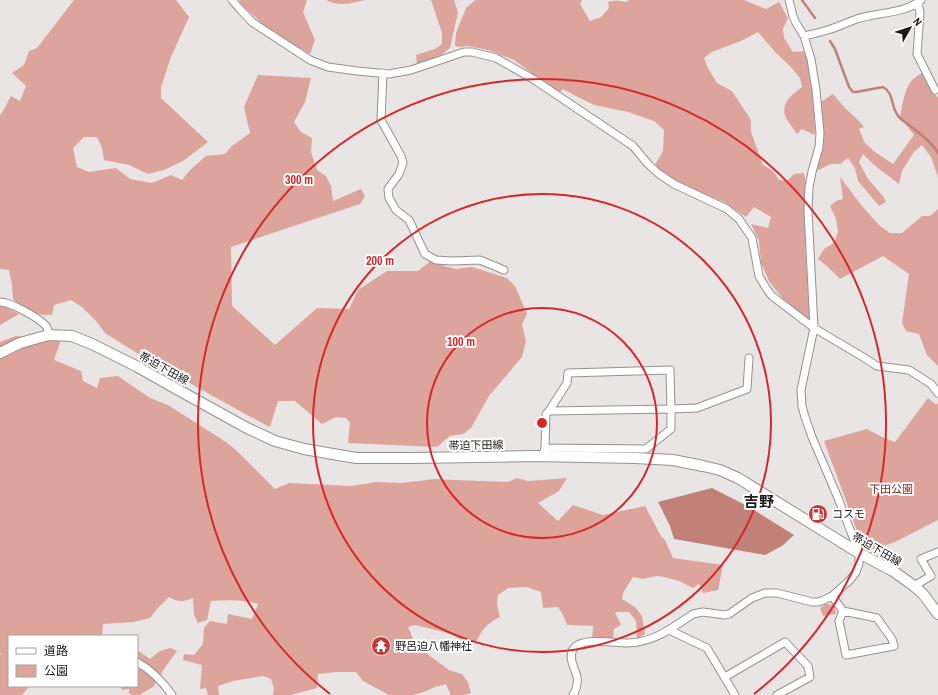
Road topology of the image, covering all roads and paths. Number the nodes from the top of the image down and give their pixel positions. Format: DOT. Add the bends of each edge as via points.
graph roads {
  1 [pos="232,0"];
  2 [pos="789,0"];
  3 [pos="920,1"];
  4 [pos="804,36"];
  5 [pos="383,73"];
  6 [pos="935,90"];
  7 [pos="504,270"];
  8 [pos="0,302"];
  9 [pos="814,328"];
  10 [pos="49,335"];
  11 [pos="0,353"];
  12 [pos="749,358"];
  13 [pos="938,393"];
  14 [pos="671,409"];
  15 [pos="549,411"];
  16 [pos="544,452"];
  17 [pos="938,552"];
  18 [pos="859,553"];
  19 [pos="914,586"];
  20 [pos="832,596"];
  21 [pos="843,611"];
  22 [pos="938,614"];
  23 [pos="669,630"];
  24 [pos="138,663"];
  25 [pos="725,677"];
  26 [pos="172,695"];
  27 [pos="573,695"];
  28 [pos="736,695"];
  29 [pos="777,695"];
  1 -- 5 [label="street" via="252,22 310,60 328,66"];
  2 -- 4 [label="street" via="793,16"];
  3 -- 4 [label="street" via="903,10 857,19 830,30"];
  3 -- 6 [label="street" via="917,54"];
  4 -- 9 [label="street" via="816,90 820,133 809,187 808,212"];
  5 -- 7 [label="street" via="380,120 403,163 399,174 388,189 389,198 396,210 409,220 424,254 436,260 452,262 480,260"];
  5 -- 9 [label="street" via="411,70 458,53 472,52 496,58 533,79 633,146 666,180 734,214 752,238 759,276 766,288 772,296"];
  8 -- 10 [label="street" via="12,305 37,318 47,327"];
  9 -- 13 [label="street" via="877,366 909,370 932,384"];
  9 -- 18 [label="street" via="802,390 802,406"];
  10 -- 11 [label="main road, 帯迫下田線" via="20,343"];
  10 -- 16 [label="main road, 帯迫下田線" via="72,336 92,344 248,428 275,441 304,450 356,458"];
  12 -- 14 [label="street" via="747,389 697,408"];
  14 -- 15 [label="street"];
  14 -- 15 [label="street" via="670,370 568,373 567,383"];
  14 -- 16 [label="street" via="671,429 646,450"];
  15 -- 16 [label="street" via="546,414"];
  16 -- 18 [label="main road, 帯迫下田線" via="665,460 720,470 738,478"];
  17 -- 19 [label="street" via="922,559 930,576"];
  18 -- 19 [label="main road, 帯迫下田線"];
  18 -- 20 [label="street" via="856,572"];
  19 -- 22 [label="main road, 帯迫下田線"];
  20 -- 21 [label="street"];
  20 -- 23 [label="street" via="812,602 778,593 765,593 752,598 730,614 693,614"];
  21 -- 21 [label="street" via="877,618 894,646 846,655 839,621"];
  23 -- 25 [label="street" via="707,648"];
  23 -- 27 [label="street" via="637,643 588,642 578,645 574,648 571,659 577,678 577,688"];
  24 -- 26 [label="street" via="162,682"];
  25 -- 28 [label="street"];
  25 -- 29 [label="street" via="785,642 808,666 810,677"];
}
